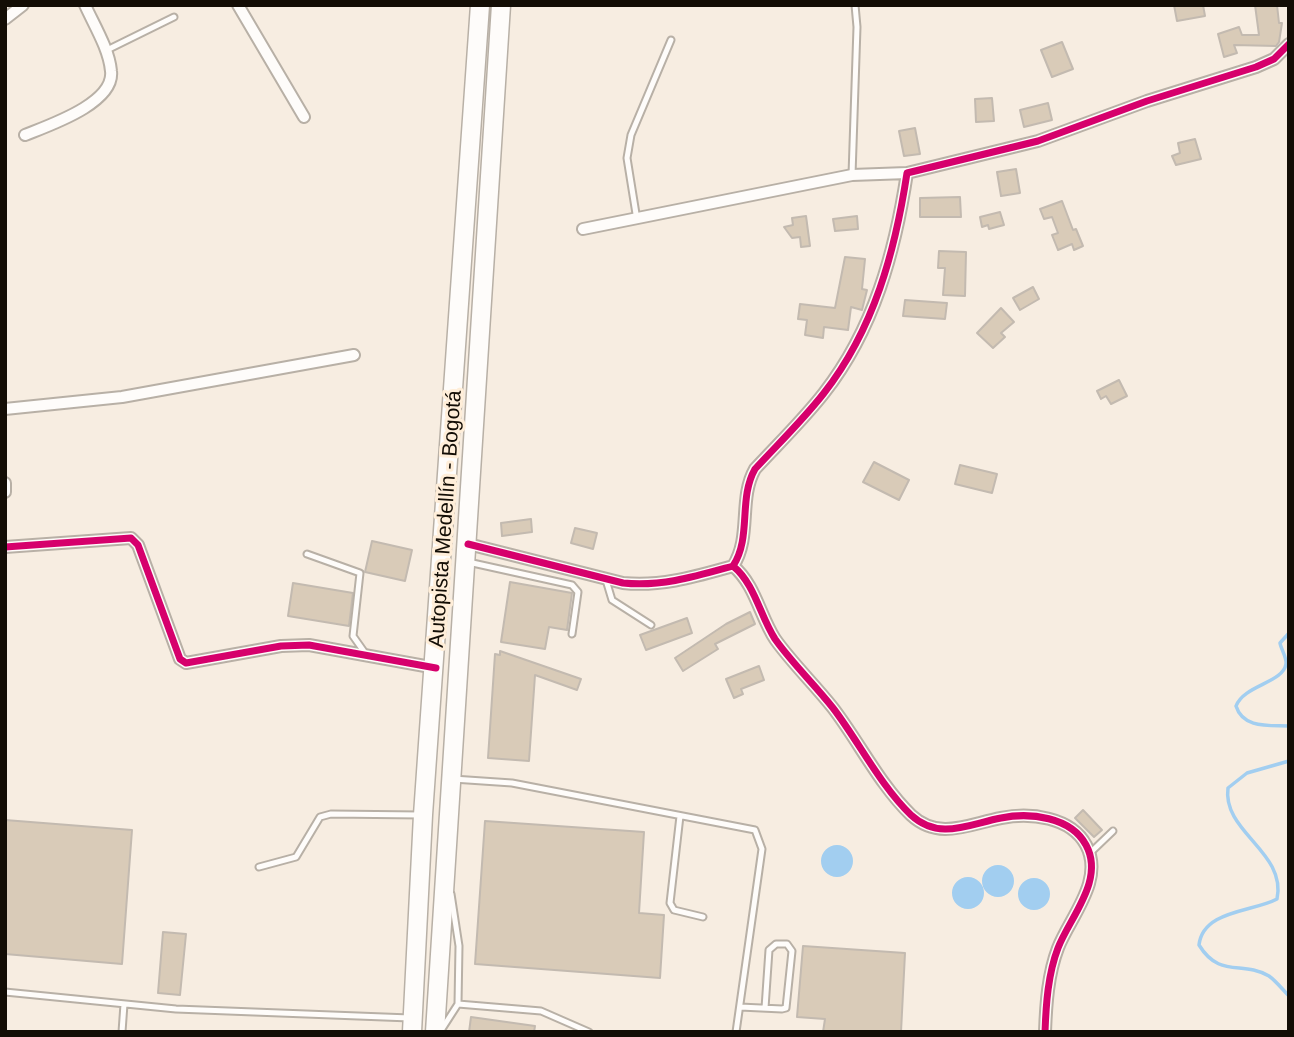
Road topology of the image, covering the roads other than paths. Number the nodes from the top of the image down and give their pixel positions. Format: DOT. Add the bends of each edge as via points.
graph roads {
  1 [pos="23,5"];
  2 [pos="85,5"];
  3 [pos="238,5"];
  4 [pos="481,5"];
  5 [pos="501,5"];
  6 [pos="855,5"];
  7 [pos="174,17"];
  8 [pos="5,19"];
  9 [pos="671,40"];
  10 [pos="1289,44"];
  11 [pos="105,51"];
  12 [pos="304,117"];
  13 [pos="25,135"];
  14 [pos="906,173"];
  15 [pos="852,176"];
  16 [pos="637,220"];
  17 [pos="583,229"];
  18 [pos="354,355"];
  19 [pos="5,409"];
  20 [pos="5,483"];
  21 [pos="5,492"];
  22 [pos="5,547"];
  23 [pos="467,553"];
  24 [pos="307,554"];
  25 [pos="733,566"];
  26 [pos="606,580"];
  27 [pos="652,625"];
  28 [pos="572,634"];
  29 [pos="367,656"];
  30 [pos="436,668"];
  31 [pos="449,779"];
  32 [pos="423,815"];
  33 [pos="680,816"];
  34 [pos="1112,831"];
  35 [pos="1089,854"];
  36 [pos="446,860"];
  37 [pos="259,867"];
  38 [pos="703,917"];
  39 [pos="5,992"];
  40 [pos="124,1004"];
  41 [pos="458,1004"];
  42 [pos="740,1007"];
  43 [pos="765,1008"];
  44 [pos="413,1025"];
  45 [pos="121,1032"];
  46 [pos="435,1032"];
  47 [pos="440,1032"];
  48 [pos="589,1032"];
  49 [pos="736,1032"];
  50 [pos="1045,1032"];
  1 -- 8 [label="street"];
  2 -- 11 [label="street"];
  3 -- 12 [label="street"];
  4 -- 30 [label="highway, Autopista Medellín - Bogotá"];
  5 -- 23 [label="highway, Autopista Medellín - Bogotá"];
  6 -- 15 [label="lane"];
  7 -- 11 [label="lane"];
  9 -- 16 [label="lane" via="629,146"];
  10 -- 14 [label="street" via="1274,59 1256,67 1038,141"];
  11 -- 13 [label="street" via="112,74 105,93 70,116"];
  14 -- 15 [label="street"];
  14 -- 25 [label="street" via="897,240 885,278 850,354 824,393 755,469 747,484 743,547"];
  15 -- 16 [label="street"];
  16 -- 17 [label="street"];
  18 -- 19 [label="street" via="122,397"];
  20 -- 21 [label="street"];
  22 -- 29 [label="street" via="131,538 138,545 180,659 186,663 281,646 309,645"];
  23 -- 26 [label="street"];
  23 -- 28 [label="lane" via="572,585 578,593"];
  23 -- 31 [label="highway, Autopista Medellín - Bogotá"];
  24 -- 29 [label="lane" via="360,573 353,638"];
  25 -- 26 [label="street" via="645,585"];
  25 -- 35 [label="street" via="747,582 775,638 912,816 946,830 1004,817 1053,818 1075,832"];
  26 -- 27 [label="lane" via="612,600"];
  29 -- 30 [label="street"];
  30 -- 32 [label="highway, Autopista Medellín - Bogotá"];
  31 -- 33 [label="lane" via="512,783"];
  31 -- 36 [label="highway, Autopista Medellín - Bogotá"];
  32 -- 37 [label="lane" via="320,817 296,857"];
  32 -- 44 [label="highway, Autopista Medellín - Bogotá"];
  33 -- 38 [label="lane" via="670,903 674,910"];
  33 -- 42 [label="lane" via="755,830 762,849"];
  34 -- 35 [label="lane"];
  35 -- 50 [label="street" via="1087,891 1058,948 1051,973"];
  36 -- 41 [label="lane" via="459,946"];
  36 -- 46 [label="highway, Autopista Medellín - Bogotá"];
  39 -- 40 [label="lane"];
  40 -- 44 [label="lane"];
  40 -- 45 [label="lane"];
  41 -- 47 [label="lane"];
  41 -- 48 [label="lane" via="541,1011"];
  42 -- 43 [label="lane"];
  42 -- 49 [label="lane"];
  43 -- 43 [label="lane" via="769,950 775,944 788,944 792,951 788,1004 782,1009"];
}
